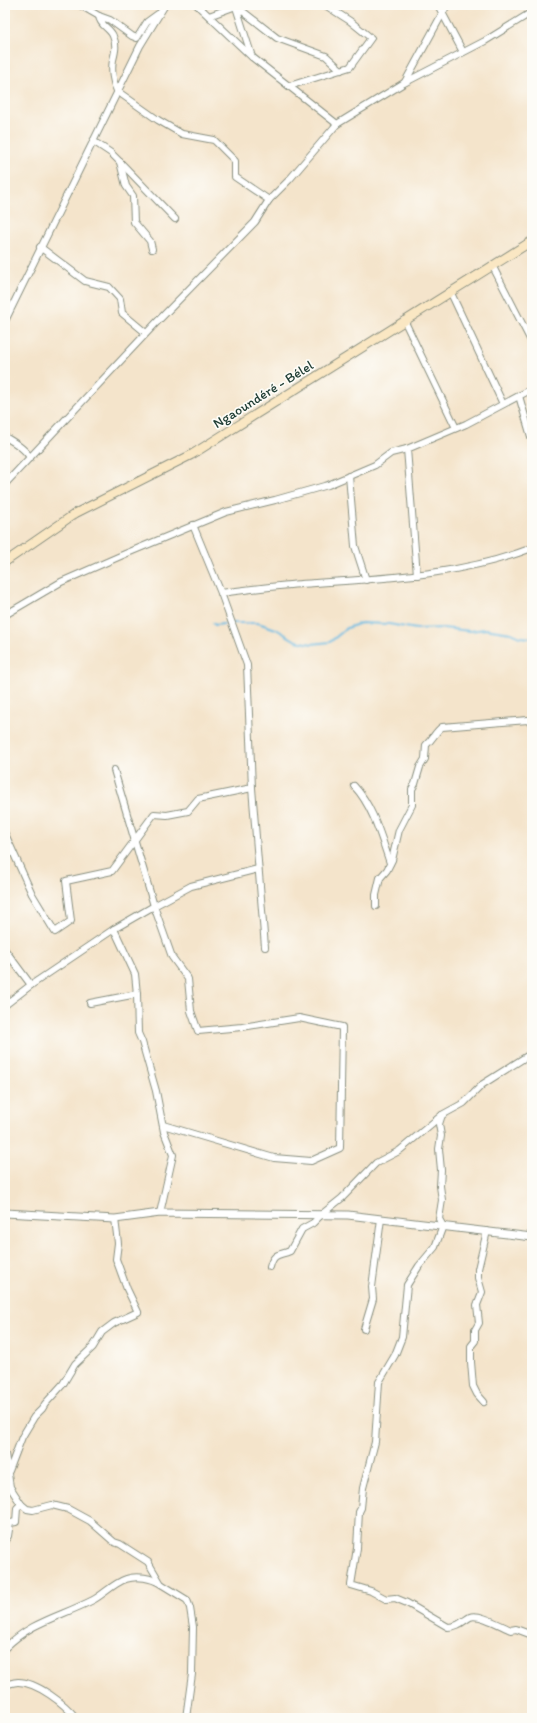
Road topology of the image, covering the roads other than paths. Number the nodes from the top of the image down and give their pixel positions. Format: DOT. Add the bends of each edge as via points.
graph roads {
  1 [pos="80,5"];
  2 [pos="197,5"];
  3 [pos="236,5"];
  4 [pos="325,5"];
  5 [pos="438,5"];
  6 [pos="447,5"];
  7 [pos="164,8"];
  8 [pos="532,12"];
  9 [pos="442,14"];
  10 [pos="99,16"];
  11 [pos="209,16"];
  12 [pos="463,52"];
  13 [pos="252,57"];
  14 [pos="341,70"];
  15 [pos="404,83"];
  16 [pos="289,86"];
  17 [pos="117,92"];
  18 [pos="337,124"];
  19 [pos="93,141"];
  20 [pos="120,162"];
  21 [pos="269,200"];
  22 [pos="175,219"];
  23 [pos="532,241"];
  24 [pos="40,247"];
  25 [pos="152,249"];
  26 [pos="492,265"];
  27 [pos="450,291"];
  28 [pos="404,320"];
  29 [pos="5,321"];
  30 [pos="146,333"];
  31 [pos="532,343"];
  32 [pos="532,389"];
  33 [pos="519,396"];
  34 [pos="503,404"];
  35 [pos="456,428"];
  36 [pos="5,437"];
  37 [pos="532,440"];
  38 [pos="407,449"];
  39 [pos="30,458"];
  40 [pos="348,476"];
  41 [pos="5,484"];
  42 [pos="193,525"];
  43 [pos="532,548"];
  44 [pos="5,562"];
  45 [pos="417,574"];
  46 [pos="366,580"];
  47 [pos="221,593"];
  48 [pos="5,615"];
  49 [pos="532,725"];
  50 [pos="114,770"];
  51 [pos="354,786"];
  52 [pos="252,788"];
  53 [pos="5,834"];
  54 [pos="135,840"];
  55 [pos="390,863"];
  56 [pos="258,869"];
  57 [pos="154,906"];
  58 [pos="376,906"];
  59 [pos="114,930"];
  60 [pos="264,946"];
  61 [pos="5,950"];
  62 [pos="31,985"];
  63 [pos="137,994"];
  64 [pos="90,1003"];
  65 [pos="5,1005"];
  66 [pos="532,1054"];
  67 [pos="442,1115"];
  68 [pos="163,1125"];
  69 [pos="5,1213"];
  70 [pos="160,1213"];
  71 [pos="322,1214"];
  72 [pos="115,1219"];
  73 [pos="381,1219"];
  74 [pos="443,1226"];
  75 [pos="487,1231"];
  76 [pos="532,1237"];
  77 [pos="270,1267"];
  78 [pos="364,1329"];
  79 [pos="484,1402"];
  80 [pos="5,1454"];
  81 [pos="8,1473"];
  82 [pos="20,1504"];
  83 [pos="5,1540"];
  84 [pos="161,1584"];
  85 [pos="532,1636"];
  86 [pos="5,1648"];
  87 [pos="5,1684"];
  88 [pos="76,1718"];
  89 [pos="186,1718"];
  1 -- 10 [label="street"];
  2 -- 11 [label="street"];
  3 -- 11 [label="street"];
  3 -- 13 [label="street"];
  3 -- 14 [label="street" via="277,38 326,56"];
  4 -- 14 [label="street" via="371,38 350,67"];
  5 -- 9 [label="street"];
  6 -- 9 [label="street"];
  7 -- 10 [label="street" via="148,22 137,38 110,20"];
  7 -- 17 [label="street" via="140,46"];
  8 -- 12 [label="street"];
  9 -- 12 [label="street"];
  9 -- 15 [label="street"];
  10 -- 17 [label="street" via="100,22 113,35 116,48 113,76"];
  11 -- 13 [label="street"];
  12 -- 15 [label="street"];
  13 -- 16 [label="street"];
  14 -- 16 [label="street"];
  15 -- 18 [label="street"];
  16 -- 18 [label="street"];
  17 -- 19 [label="street"];
  17 -- 21 [label="street" via="182,134 214,140 235,161 235,177"];
  18 -- 21 [label="street"];
  19 -- 20 [label="street"];
  19 -- 24 [label="street"];
  20 -- 22 [label="street"];
  20 -- 25 [label="street" via="126,186 133,196 134,222 150,241"];
  21 -- 30 [label="street" via="255,222"];
  23 -- 26 [label="main road, Ngaoundéré - Bélel"];
  24 -- 29 [label="street"];
  24 -- 30 [label="street" via="85,281 109,287 120,299 122,313"];
  26 -- 27 [label="main road, Ngaoundéré - Bélel"];
  26 -- 31 [label="street"];
  27 -- 28 [label="main road, Ngaoundéré - Bélel"];
  27 -- 34 [label="street"];
  28 -- 35 [label="street"];
  28 -- 44 [label="main road, Ngaoundéré - Bélel" via="191,455 76,513"];
  30 -- 39 [label="street"];
  32 -- 33 [label="street"];
  33 -- 34 [label="street"];
  33 -- 37 [label="street"];
  34 -- 35 [label="street"];
  35 -- 38 [label="street"];
  36 -- 39 [label="street"];
  38 -- 40 [label="street" via="391,453 375,465"];
  38 -- 45 [label="street"];
  39 -- 41 [label="street"];
  40 -- 42 [label="street" via="328,485 226,512"];
  40 -- 46 [label="street" via="355,546"];
  42 -- 47 [label="street"];
  42 -- 48 [label="street" via="62,582"];
  43 -- 45 [label="street" via="458,570"];
  45 -- 46 [label="street"];
  46 -- 47 [label="street"];
  47 -- 52 [label="street" via="247,665"];
  49 -- 55 [label="street" via="528,720 442,727 435,732 426,745 425,759 412,789 412,805 399,830"];
  50 -- 54 [label="street"];
  51 -- 55 [label="street" via="376,823"];
  52 -- 54 [label="street" via="198,799 188,811 167,815 154,814"];
  52 -- 56 [label="street"];
  53 -- 54 [label="street" via="32,894 55,932 70,921 66,881 112,871"];
  54 -- 57 [label="street"];
  55 -- 58 [label="street" via="380,878"];
  56 -- 57 [label="street" via="191,886"];
  56 -- 60 [label="street"];
  57 -- 59 [label="street"];
  57 -- 68 [label="street" via="172,957 188,979 192,1011 198,1031 299,1018 342,1027 340,1148 311,1161 274,1158"];
  59 -- 62 [label="street"];
  59 -- 63 [label="street" via="135,974"];
  61 -- 62 [label="street"];
  62 -- 65 [label="street"];
  63 -- 64 [label="street"];
  63 -- 68 [label="street" via="138,1033 156,1091"];
  66 -- 67 [label="street" via="483,1084 464,1103"];
  67 -- 71 [label="street" via="399,1151 376,1162 342,1198"];
  67 -- 74 [label="street" via="439,1124 439,1149 442,1200 438,1219"];
  68 -- 70 [label="street" via="173,1155"];
  69 -- 72 [label="street"];
  70 -- 71 [label="street"];
  70 -- 72 [label="street"];
  71 -- 73 [label="street"];
  71 -- 77 [label="street" via="302,1229 290,1251 273,1258"];
  72 -- 81 [label="street" via="118,1243 116,1259 138,1312 114,1322 75,1364 63,1384 27,1427"];
  73 -- 74 [label="street"];
  73 -- 78 [label="street" via="372,1287 373,1299"];
  74 -- 75 [label="street"];
  74 -- 85 [label="street" via="435,1247 419,1266 408,1285 402,1337 379,1382 372,1457 359,1512 351,1585 386,1599 396,1598 448,1627 480,1616"];
  75 -- 76 [label="street"];
  75 -- 79 [label="street" via="478,1268 482,1292 477,1305 479,1323 472,1346 471,1362 473,1386"];
  80 -- 81 [label="street"];
  81 -- 82 [label="street" via="10,1487"];
  82 -- 83 [label="street" via="17,1508 16,1522 10,1523"];
  82 -- 84 [label="street" via="33,1510 52,1505 68,1509 90,1521 114,1542 148,1562"];
  84 -- 86 [label="street" via="137,1577 126,1579 89,1601 32,1626"];
  84 -- 89 [label="street" via="187,1600 190,1608 193,1627 192,1674"];
  87 -- 88 [label="street" via="18,1682 35,1687 68,1708"];
}
